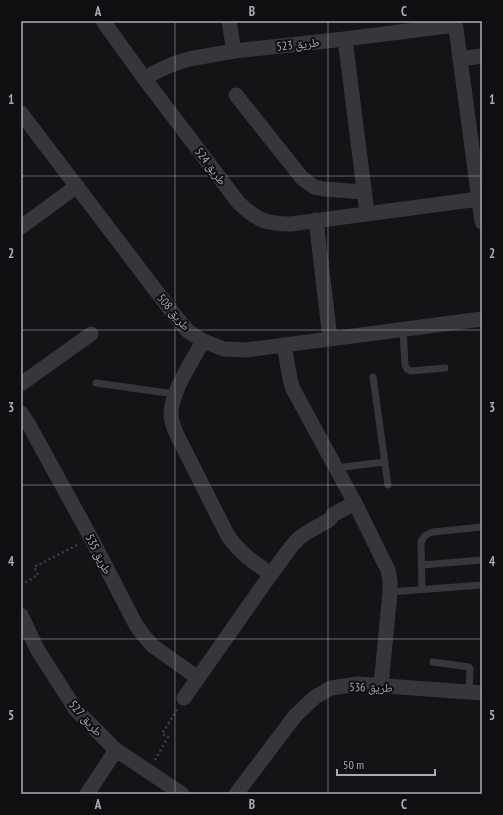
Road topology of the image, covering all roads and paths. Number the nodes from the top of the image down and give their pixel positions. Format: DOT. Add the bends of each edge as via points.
graph roads {
  1 [pos="104,21"];
  2 [pos="230,21"];
  3 [pos="455,23"];
  4 [pos="345,39"];
  5 [pos="234,51"];
  6 [pos="482,56"];
  7 [pos="460,59"];
  8 [pos="144,78"];
  9 [pos="236,95"];
  10 [pos="21,114"];
  11 [pos="478,165"];
  12 [pos="77,186"];
  13 [pos="364,192"];
  14 [pos="479,199"];
  15 [pos="367,213"];
  16 [pos="316,220"];
  17 [pos="482,222"];
  18 [pos="21,227"];
  19 [pos="482,318"];
  20 [pos="403,329"];
  21 [pos="91,334"];
  22 [pos="330,338"];
  23 [pos="204,341"];
  24 [pos="284,345"];
  25 [pos="445,368"];
  26 [pos="373,377"];
  27 [pos="96,383"];
  28 [pos="21,384"];
  29 [pos="175,394"];
  30 [pos="21,412"];
  31 [pos="384,462"];
  32 [pos="336,468"];
  33 [pos="388,485"];
  34 [pos="356,506"];
  35 [pos="482,527"];
  36 [pos="91,538"];
  37 [pos="482,560"];
  38 [pos="422,565"];
  39 [pos="271,574"];
  40 [pos="21,584"];
  41 [pos="482,585"];
  42 [pos="422,589"];
  43 [pos="390,592"];
  44 [pos="21,615"];
  45 [pos="434,662"];
  46 [pos="198,678"];
  47 [pos="381,686"];
  48 [pos="475,693"];
  49 [pos="184,698"];
  50 [pos="116,750"];
  51 [pos="158,754"];
  52 [pos="87,794"];
  53 [pos="182,794"];
  54 [pos="236,794"];
  1 -- 8 [label="street, طريق 524"];
  2 -- 5 [label="street"];
  3 -- 4 [label="street, طريق 523"];
  3 -- 7 [label="street, طريق 523"];
  4 -- 5 [label="street, طريق 523"];
  4 -- 13 [label="street"];
  5 -- 8 [label="street, طريق 523" via="189,59"];
  6 -- 7 [label="street"];
  7 -- 11 [label="street, طريق 523"];
  8 -- 16 [label="street, طريق 524" via="238,202 249,212 262,220 276,224"];
  9 -- 13 [label="street" via="302,178 314,187"];
  10 -- 12 [label="street, طريق 508"];
  11 -- 14 [label="street, طريق 523"];
  12 -- 18 [label="street"];
  12 -- 23 [label="street, طريق 508" via="188,331"];
  13 -- 15 [label="street"];
  14 -- 15 [label="street, طريق 524"];
  14 -- 17 [label="street, طريق 523"];
  15 -- 16 [label="street, طريق 524"];
  16 -- 22 [label="street"];
  19 -- 20 [label="street, طريق 508"];
  20 -- 22 [label="street, طريق 508"];
  20 -- 25 [label="lane" via="407,369 411,371"];
  21 -- 28 [label="street"];
  22 -- 24 [label="street, طريق 508"];
  23 -- 24 [label="street, طريق 508" via="224,348 246,350"];
  23 -- 29 [label="street"];
  24 -- 32 [label="street" via="293,389"];
  26 -- 31 [label="lane"];
  27 -- 29 [label="lane"];
  29 -- 39 [label="street" via="171,414 173,426 228,536 242,553"];
  30 -- 36 [label="street, طريق 535"];
  31 -- 32 [label="lane"];
  31 -- 33 [label="lane"];
  32 -- 34 [label="street"];
  34 -- 39 [label="street" via="337,512 329,520 298,539"];
  34 -- 43 [label="street" via="388,570"];
  35 -- 38 [label="lane" via="427,533 421,542"];
  36 -- 40 [label="path" via="34,567 38,575"];
  36 -- 46 [label="street, طريق 535" via="132,619 144,636 164,655"];
  37 -- 38 [label="lane"];
  38 -- 42 [label="lane"];
  39 -- 46 [label="street"];
  41 -- 42 [label="lane"];
  42 -- 43 [label="lane"];
  43 -- 47 [label="street"];
  44 -- 50 [label="street, طريق 527" via="37,649 76,710"];
  45 -- 48 [label="lane" via="469,667"];
  46 -- 49 [label="street"];
  47 -- 48 [label="street, طريق 536"];
  47 -- 54 [label="street, طريق 536" via="358,684 331,688 315,697 295,716"];
  49 -- 51 [label="path" via="162,734 168,737"];
  50 -- 52 [label="street"];
  50 -- 53 [label="street, طريق 527"];
}
